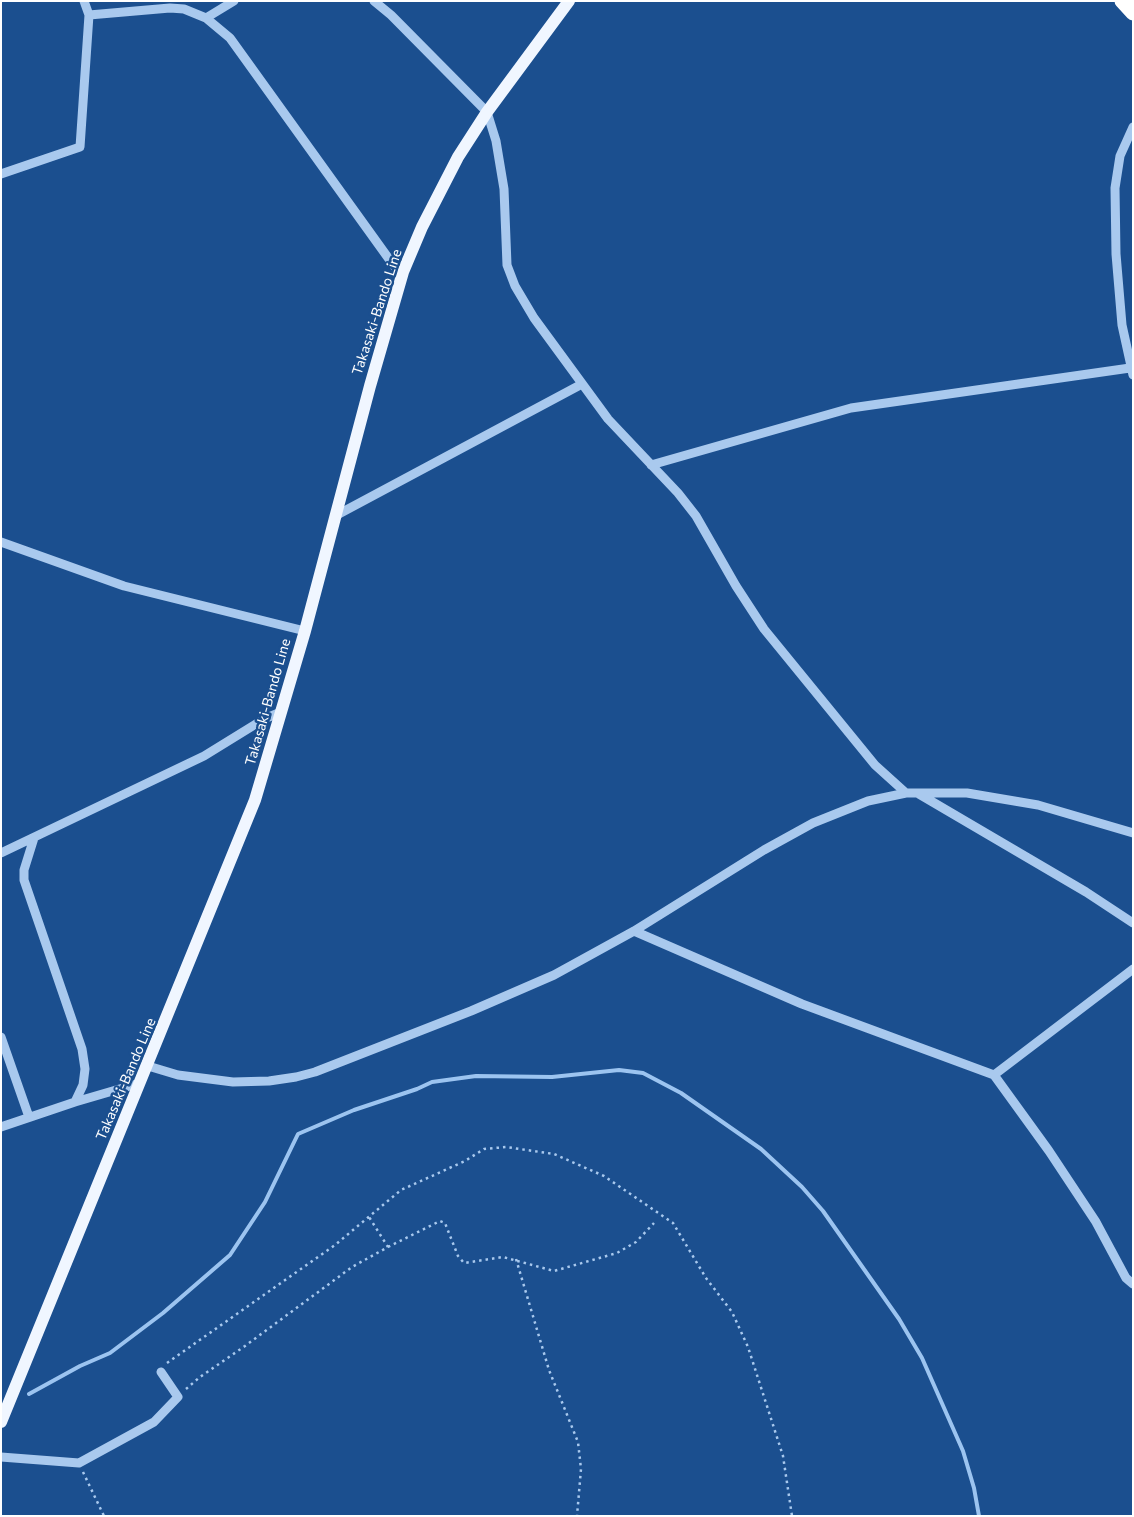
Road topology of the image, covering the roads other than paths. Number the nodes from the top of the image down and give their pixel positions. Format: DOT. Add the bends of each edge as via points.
graph roads {
  1 [pos="84,1"];
  2 [pos="234,1"];
  3 [pos="374,1"];
  4 [pos="569,1"];
  5 [pos="1122,1"];
  6 [pos="1133,14"];
  7 [pos="89,15"];
  8 [pos="206,18"];
  9 [pos="487,112"];
  10 [pos="1133,127"];
  11 [pos="1,174"];
  12 [pos="403,272"];
  13 [pos="1132,371"];
  14 [pos="582,384"];
  15 [pos="651,465"];
  16 [pos="335,516"];
  17 [pos="1,542"];
  18 [pos="305,630"];
  19 [pos="281,712"];
  20 [pos="906,792"];
  21 [pos="917,792"];
  22 [pos="1133,833"];
  23 [pos="34,838"];
  24 [pos="1,853"];
  25 [pos="1133,923"];
  26 [pos="634,931"];
  27 [pos="1133,969"];
  28 [pos="1,1037"];
  29 [pos="148,1066"];
  30 [pos="994,1076"];
  31 [pos="140,1083"];
  32 [pos="75,1102"];
  33 [pos="29,1117"];
  34 [pos="1,1126"];
  35 [pos="1133,1284"];
  36 [pos="161,1372"];
  37 [pos="1,1422"];
  38 [pos="1,1457"];
  1 -- 7 [label="street"];
  2 -- 8 [label="street"];
  3 -- 9 [label="street" via="392,15"];
  4 -- 9 [label="main road, Takasaki-Bando Line"];
  5 -- 6 [label="highway"];
  7 -- 8 [label="street" via="170,8 184,9"];
  7 -- 11 [label="street" via="80,147"];
  8 -- 12 [label="street" via="230,38 394,266"];
  9 -- 12 [label="main road, Takasaki-Bando Line" via="440,191"];
  9 -- 14 [label="street" via="496,141 504,189 508,270 534,318"];
  10 -- 13 [label="street" via="1120,156 1115,188 1122,325"];
  12 -- 16 [label="main road, Takasaki-Bando Line"];
  13 -- 15 [label="street" via="851,408"];
  14 -- 15 [label="street" via="608,420"];
  14 -- 16 [label="street"];
  15 -- 20 [label="street" via="696,516 764,629 875,765"];
  16 -- 18 [label="main road, Takasaki-Bando Line"];
  17 -- 18 [label="street" via="124,586"];
  18 -- 19 [label="main road, Takasaki-Bando Line"];
  19 -- 23 [label="street" via="204,756"];
  19 -- 29 [label="main road, Takasaki-Bando Line" via="255,800"];
  20 -- 21 [label="street"];
  20 -- 26 [label="street" via="868,801 813,824 764,850"];
  21 -- 22 [label="street" via="967,793 1038,805"];
  21 -- 25 [label="street"];
  23 -- 24 [label="street"];
  23 -- 32 [label="street" via="24,880 82,1049 83,1085"];
  26 -- 29 [label="street" via="554,975 471,1011 346,1061 296,1077 233,1082 178,1075"];
  26 -- 30 [label="street" via="802,1004"];
  27 -- 30 [label="street"];
  28 -- 33 [label="street"];
  29 -- 31 [label="main road, Takasaki-Bando Line"];
  30 -- 35 [label="street" via="1049,1151 1096,1222 1126,1278"];
  31 -- 32 [label="street"];
  31 -- 37 [label="main road, Takasaki-Bando Line"];
  32 -- 33 [label="street"];
  33 -- 34 [label="street"];
  36 -- 38 [label="street" via="178,1398 154,1422 79,1463"];
}
